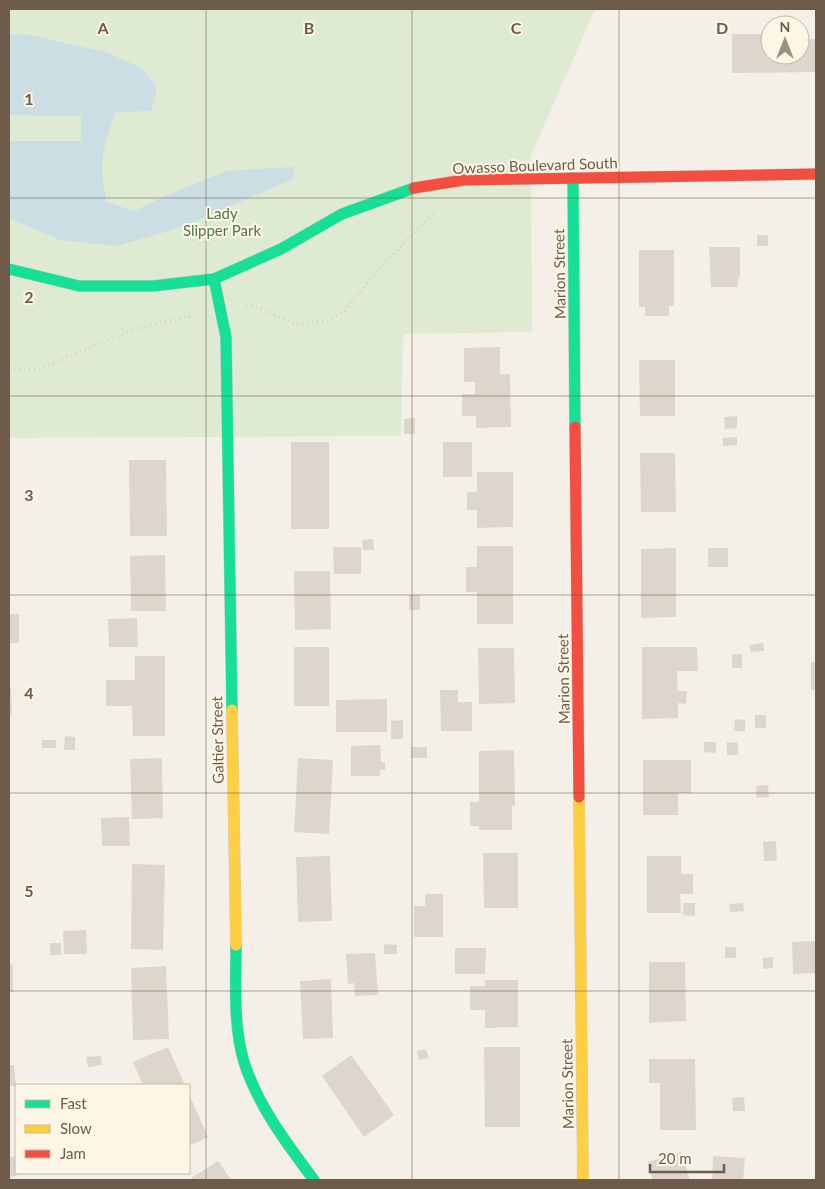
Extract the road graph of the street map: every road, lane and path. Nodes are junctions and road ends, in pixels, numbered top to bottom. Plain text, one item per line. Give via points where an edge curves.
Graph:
1 (816, 174) edge
2 (573, 178) junction
3 (442, 206) dead end
4 (9, 269) edge
5 (214, 280) junction
6 (240, 306) dead end
7 (198, 315) dead end
8 (9, 368) edge
9 (314, 1180) edge
10 (582, 1180) edge

1 - 2 street, Owasso Boulevard South
2 - 5 street, Owasso Boulevard South via 464,180 409,189 342,214 282,248
2 - 10 street, Marion Street
3 - 6 path via 376,272 345,311 325,321 295,324 254,306
4 - 5 street, Owasso Boulevard South via 79,286 153,286
5 - 9 street, Galtier Street via 226,337 237,1024 244,1061 258,1096
7 - 8 path via 134,329 40,368

